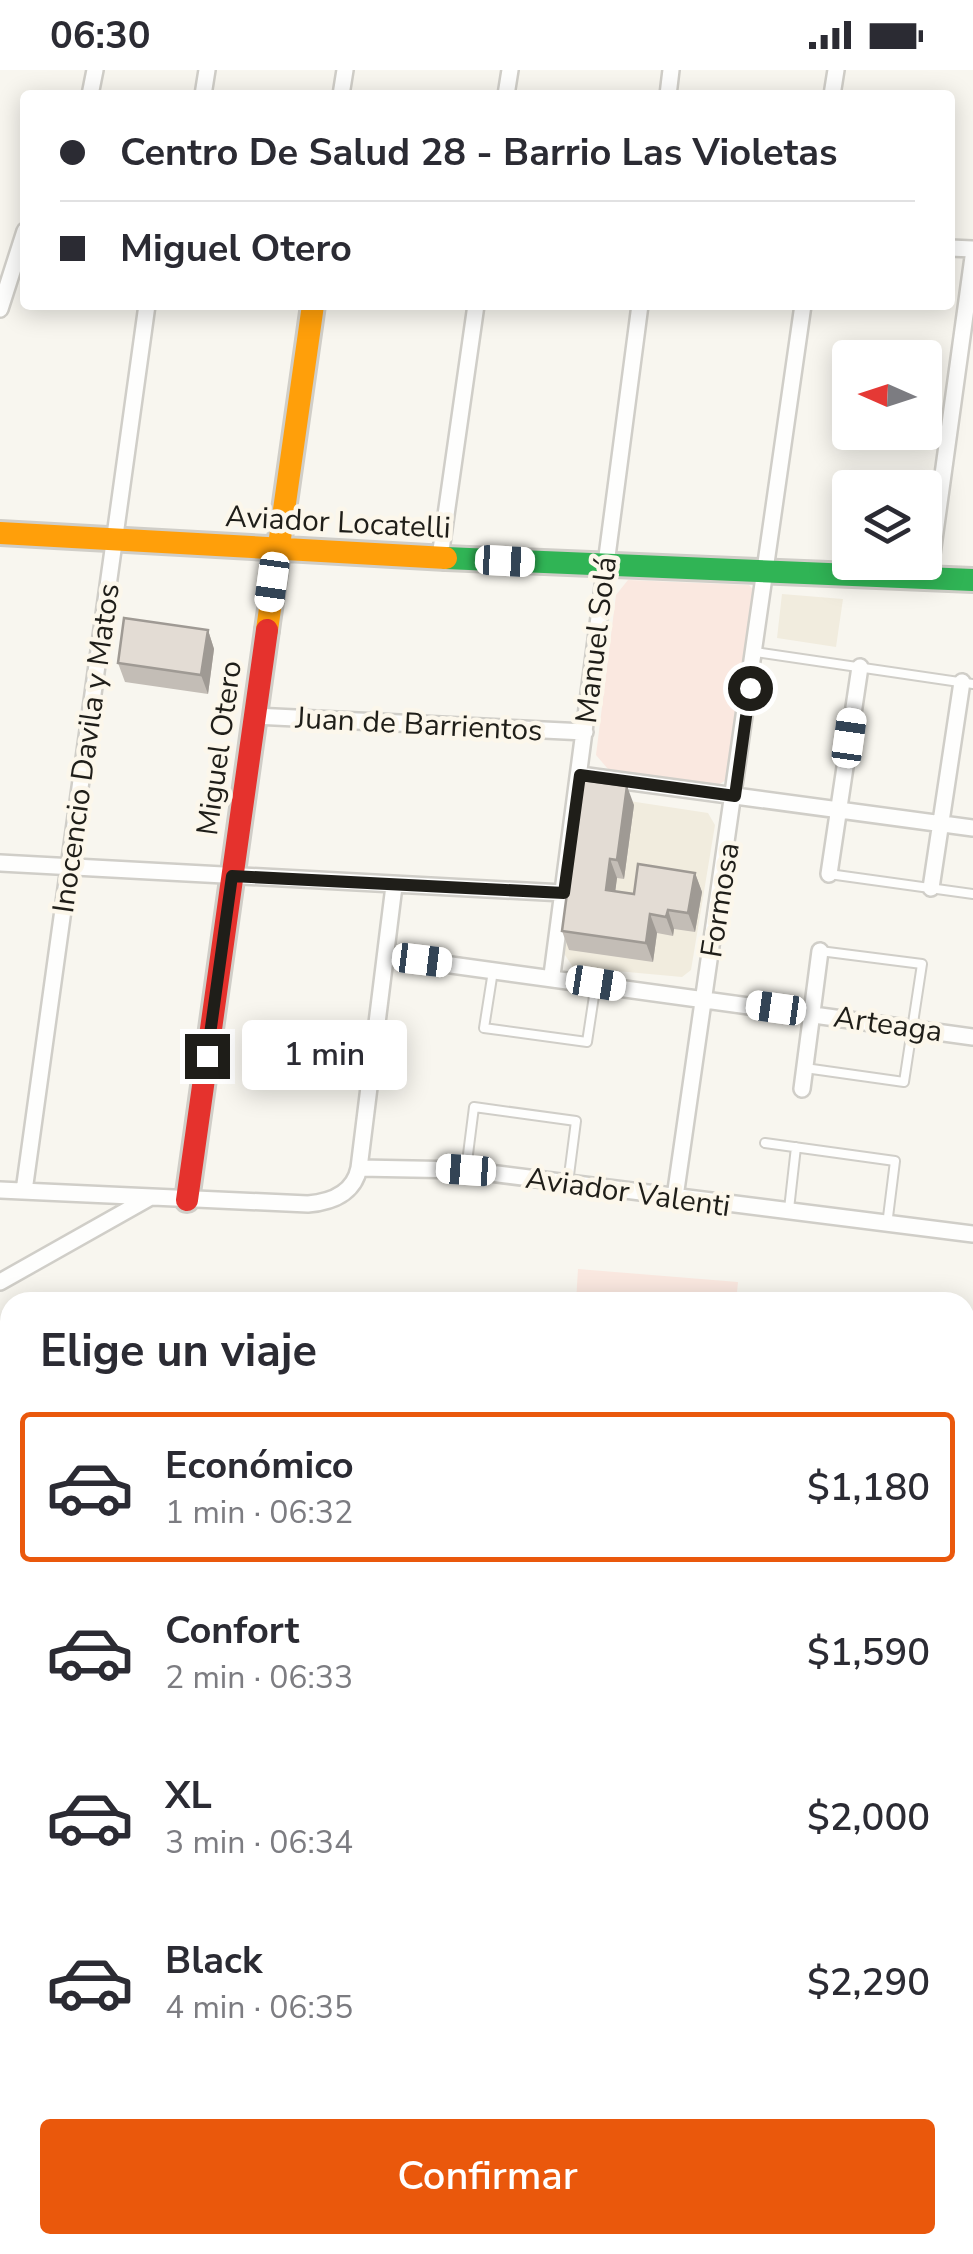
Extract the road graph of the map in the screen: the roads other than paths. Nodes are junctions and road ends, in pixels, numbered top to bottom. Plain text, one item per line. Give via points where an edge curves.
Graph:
1 (973, 257) edge
2 (18, 276) edge
3 (0, 310) edge
4 (146, 310) edge
5 (312, 310) edge
6 (475, 310) edge
7 (639, 310) edge
8 (802, 310) edge
9 (942, 482) edge
10 (0, 533) edge
11 (116, 541) junction
12 (276, 549) junction
13 (440, 557) junction
14 (604, 567) junction
15 (766, 572) junction
16 (832, 574) edge
17 (942, 577) edge
18 (973, 580) edge
19 (755, 652) junction
20 (860, 667) junction
21 (968, 683) edge
22 (254, 716) junction
23 (585, 732) junction
24 (580, 775) junction
25 (735, 796) junction
26 (839, 810) junction
27 (940, 823) junction
28 (973, 828) edge
29 (0, 863) edge
30 (68, 868) junction
31 (829, 874) joint
32 (232, 876) junction
33 (394, 886) junction
34 (931, 888) junction
35 (564, 893) junction
36 (973, 894) edge
37 (820, 951) joint
38 (386, 956) junction
39 (494, 968) junction
40 (552, 976) junction
41 (596, 983) junction
42 (705, 999) junction
43 (812, 1014) junction
44 (914, 1028) junction
45 (973, 1036) edge
46 (805, 1068) junction
47 (802, 1089) dead end
48 (766, 1143) dead end
49 (796, 1147) junction
50 (359, 1168) junction
51 (466, 1170) junction
52 (568, 1183) junction
53 (0, 1190) edge
54 (24, 1191) junction
55 (676, 1197) junction
56 (149, 1198) junction
57 (187, 1200) junction
58 (788, 1214) junction
59 (887, 1226) junction
60 (973, 1234) edge
61 (0, 1282) edge

1 - 9 street
2 - 3 street
4 - 11 street, Inocencio Davila y Matos
5 - 12 street, Miguel Otero
6 - 13 street
7 - 14 street, Manuel Solá
8 - 15 street, Formosa
10 - 11 street, Aviador Locatelli
11 - 12 street, Aviador Locatelli
11 - 30 street, Inocencio Davila y Matos
12 - 13 street, Aviador Locatelli
12 - 22 street, Miguel Otero
13 - 14 street, Aviador Locatelli
14 - 15 street, Aviador Locatelli
14 - 23 street, Manuel Solá
15 - 16 street, Aviador Locatelli
15 - 19 street, Formosa
17 - 18 street, Aviador Locatelli
19 - 20 lane
19 - 25 street, Formosa
20 - 21 lane
20 - 26 street
21 - 27 street
22 - 23 street, Juan de Barrientos
22 - 32 street, Miguel Otero
23 - 24 street, Manuel Solá
24 - 25 street
24 - 35 street, Manuel Solá
25 - 26 street
25 - 42 street, Formosa
26 - 27 street
26 - 31 street
27 - 28 street
27 - 34 street
29 - 30 street
30 - 32 street
30 - 54 street, Inocencio Davila y Matos
31 - 34 lane
32 - 33 street
32 - 57 street, Miguel Otero
33 - 35 street
33 - 38 street
34 - 36 lane
35 - 40 street, Manuel Solá
37 - 43 street
37 - 44 lane via 922,964
38 - 39 street, Arteaga
38 - 50 street
39 - 40 street, Arteaga
39 - 41 lane via 484,1028 587,1042
40 - 41 street, Arteaga
41 - 42 street, Arteaga
42 - 43 street, Arteaga
42 - 55 street, Formosa
43 - 44 street, Arteaga
43 - 46 street
44 - 45 street, Arteaga
44 - 46 lane via 904,1082
46 - 47 street
48 - 49 lane
49 - 58 lane
49 - 59 lane via 895,1161
50 - 51 street, Aviador Valenti
50 - 57 street via 351,1188 320,1203
51 - 52 street, Aviador Valenti
51 - 52 lane via 474,1107 576,1120
52 - 55 street, Aviador Valenti
53 - 54 street
54 - 56 street
55 - 58 street, Aviador Valenti
56 - 57 street
56 - 61 street
58 - 59 street, Aviador Valenti
59 - 60 street, Aviador Valenti

